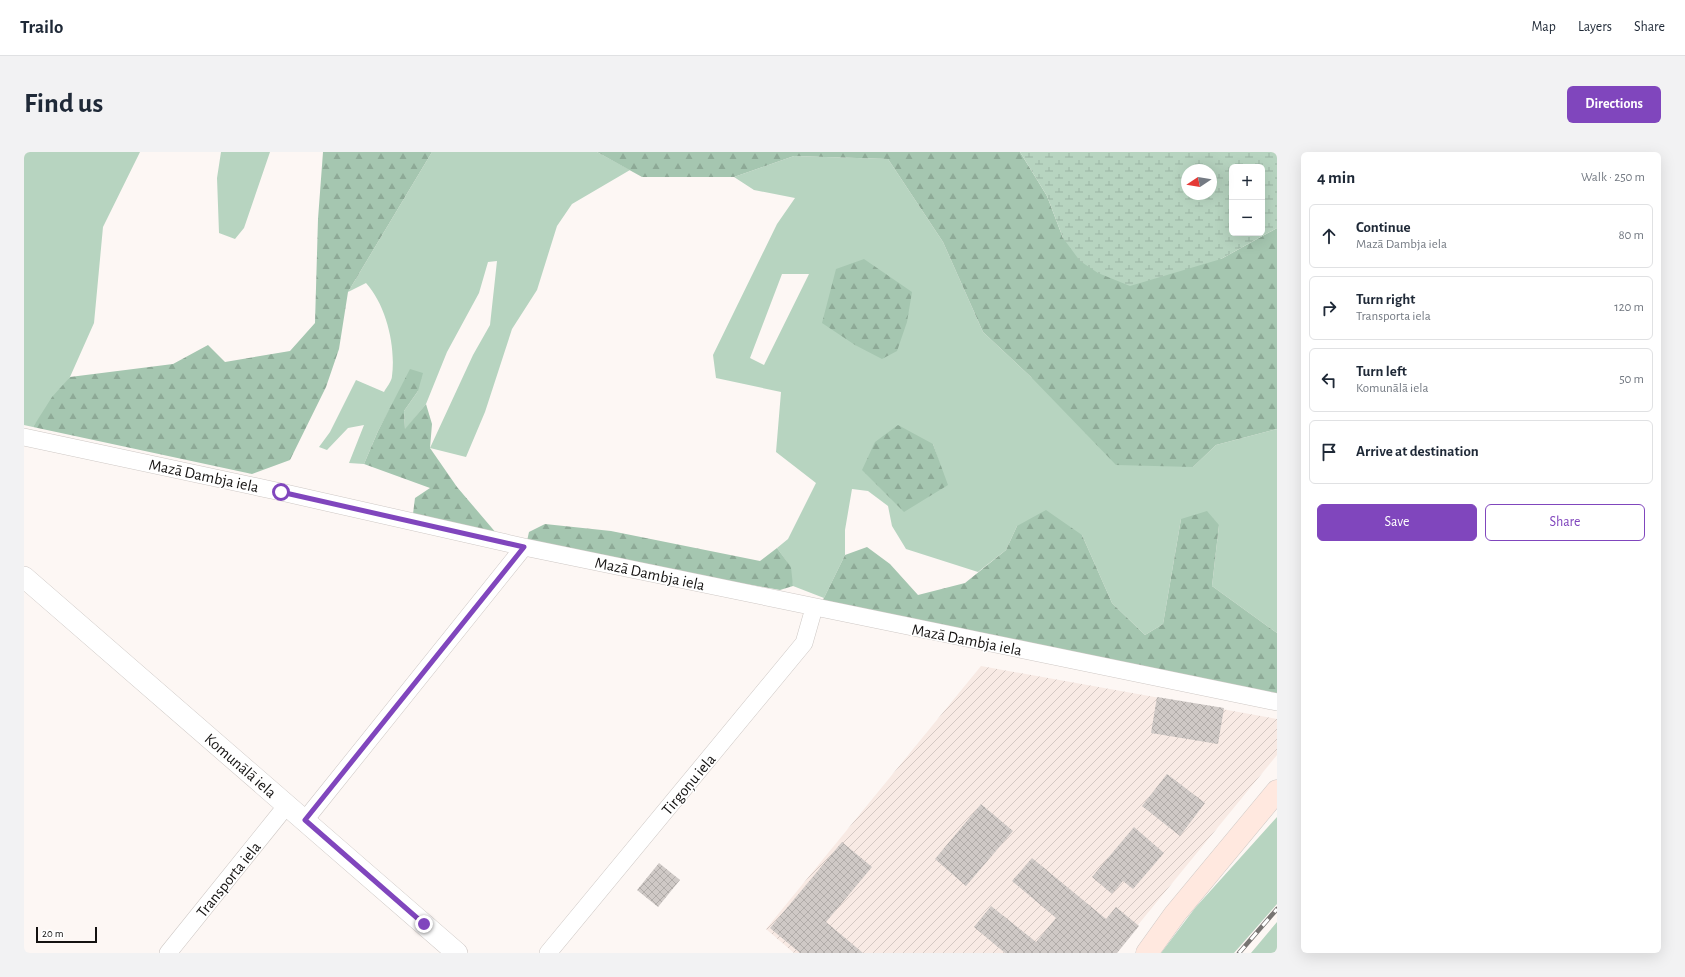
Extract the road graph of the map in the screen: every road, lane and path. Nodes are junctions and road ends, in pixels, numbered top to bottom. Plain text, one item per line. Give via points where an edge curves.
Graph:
1 (24, 436) edge
2 (524, 547) junction
3 (24, 577) edge
4 (814, 608) junction
5 (1277, 702) edge
6 (1277, 791) edge
7 (287, 805) junction
8 (305, 820) junction
9 (168, 953) edge
10 (457, 953) edge
11 (548, 953) edge
12 (1147, 953) edge

1 - 2 street, Mazā Dambja iela
2 - 4 street, Mazā Dambja iela
2 - 8 street
3 - 7 street, Komunālā iela
4 - 5 street, Mazā Dambja iela
4 - 11 street, Tirgoņu iela via 804,643
6 - 12 main road via 1175,914
7 - 8 street, Komunālā iela
7 - 9 street, Transporta iela
8 - 10 street, Komunālā iela

